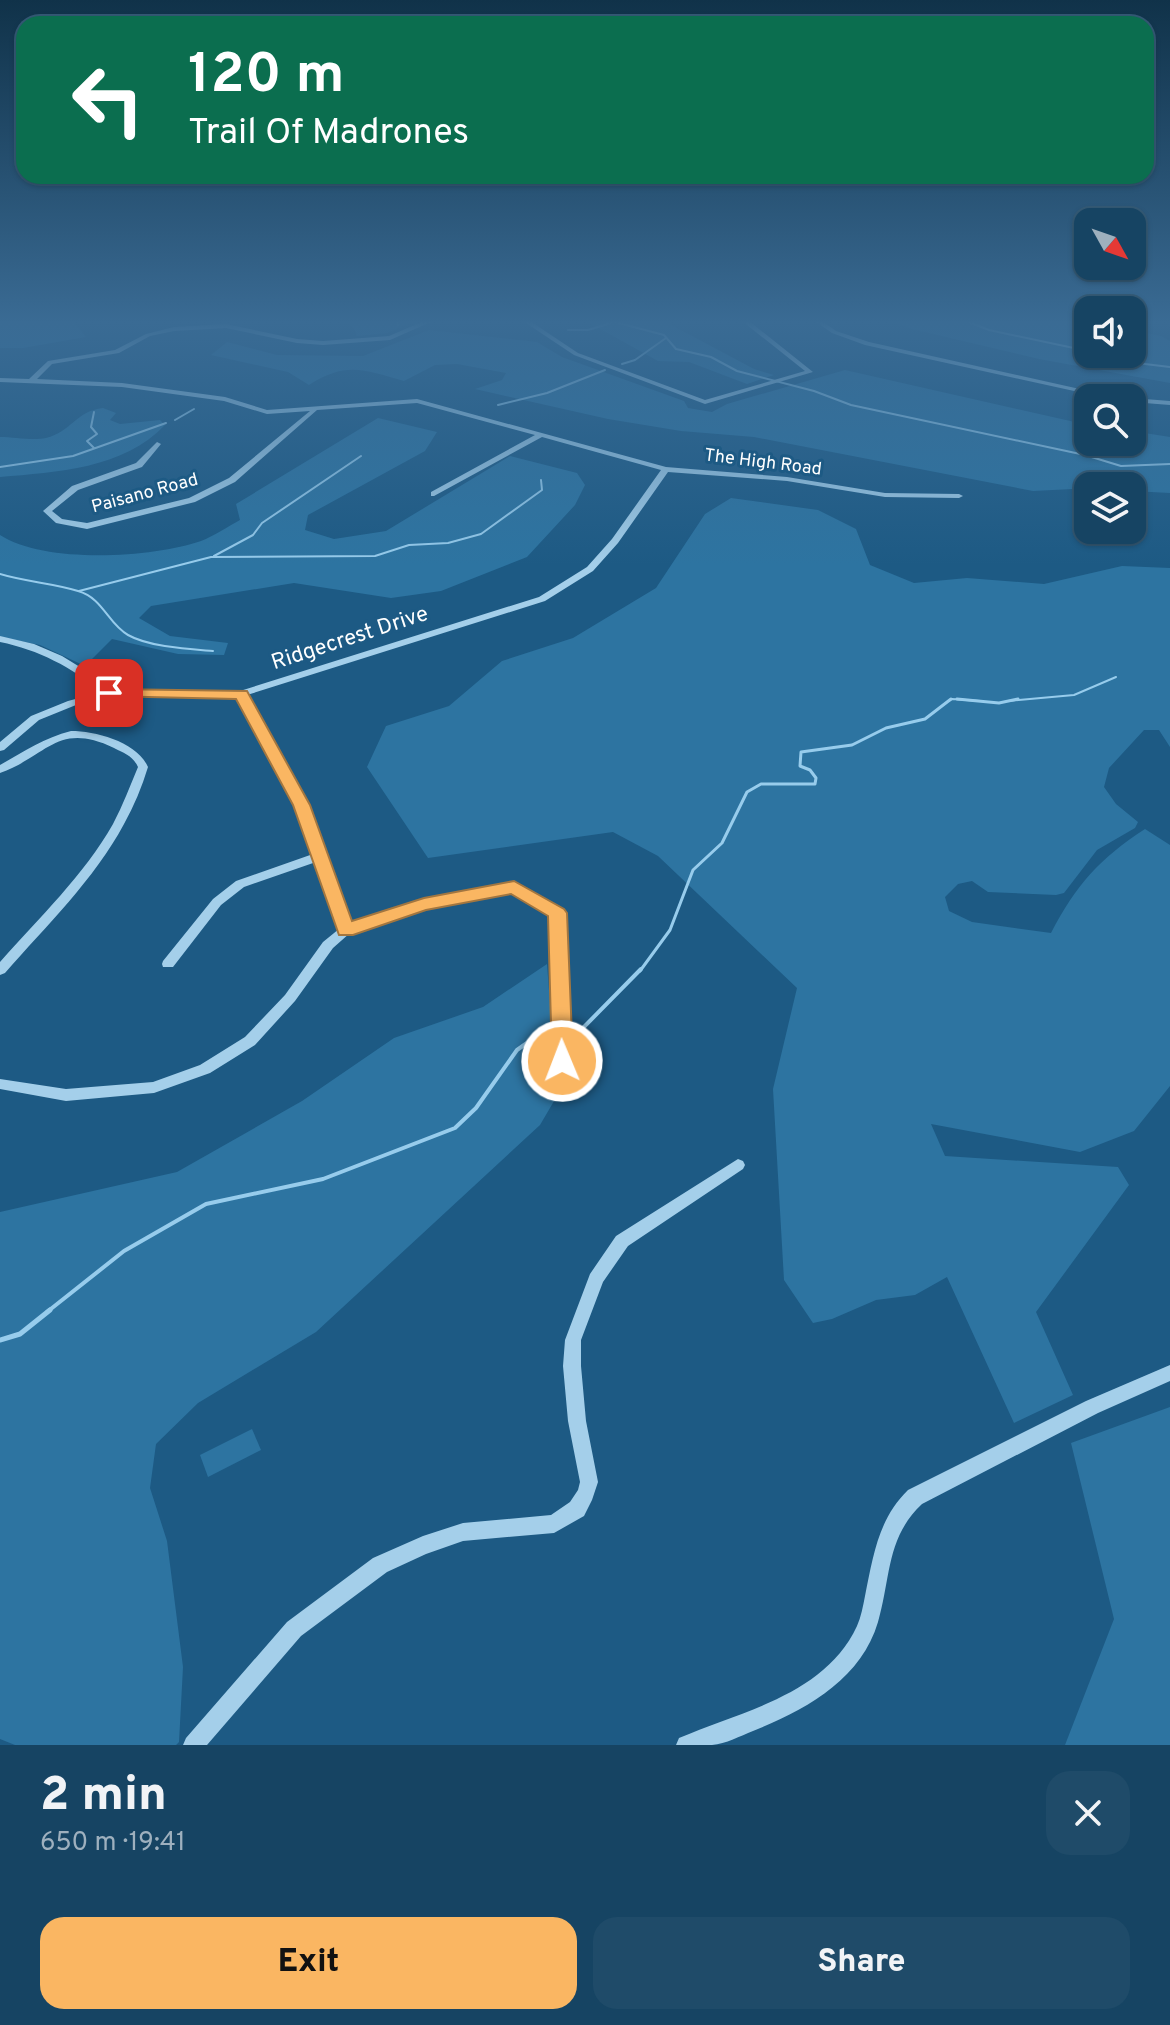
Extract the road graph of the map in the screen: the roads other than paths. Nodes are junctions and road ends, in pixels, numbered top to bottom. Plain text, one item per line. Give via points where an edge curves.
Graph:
1 (236, 402) edge
2 (402, 402) edge
3 (424, 402) edge
4 (314, 411) junction
5 (541, 435) junction
6 (157, 444) dead end
7 (666, 469) junction
8 (434, 494) dead end
9 (959, 496) dead end
10 (0, 639) edge
11 (109, 693) junction
12 (241, 694) junction
13 (0, 748) edge
14 (0, 770) edge
15 (321, 856) junction
16 (346, 930) junction
17 (168, 964) dead end
18 (0, 970) edge
19 (562, 1061) dead end
20 (0, 1084) edge
21 (738, 1165) dead end
22 (1170, 1373) edge
23 (193, 1745) edge
24 (686, 1745) edge

1 - 4 street, The High Road via 267,412
2 - 4 street, The High Road
3 - 5 street, The High Road
4 - 6 street, Paisano Road via 232,480 192,500 87,526 59,521 47,511 75,488 139,465
5 - 7 street, The High Road
5 - 8 street
7 - 9 street, The High Road via 787,479 885,495
7 - 12 street, Ridgecrest Drive via 590,569 542,599
10 - 11 street via 65,660
11 - 12 street, Ridgecrest Drive
11 - 13 street, Ridgecrest Drive via 35,718
12 - 15 street via 302,805
14 - 18 street via 64,734 111,742 139,757 143,767 101,855
15 - 16 street
15 - 17 street via 240,884 217,902
16 - 19 street via 424,904 514,887 542,902 558,913
16 - 20 street via 250,1041 205,1069 154,1087 66,1095
21 - 23 street via 622,1241 596,1279 573,1340 577,1421 589,1482 577,1509 554,1524 463,1532 380,1565 294,1629
22 - 24 street via 915,1497 891,1525 866,1630 849,1656 805,1695 777,1711

